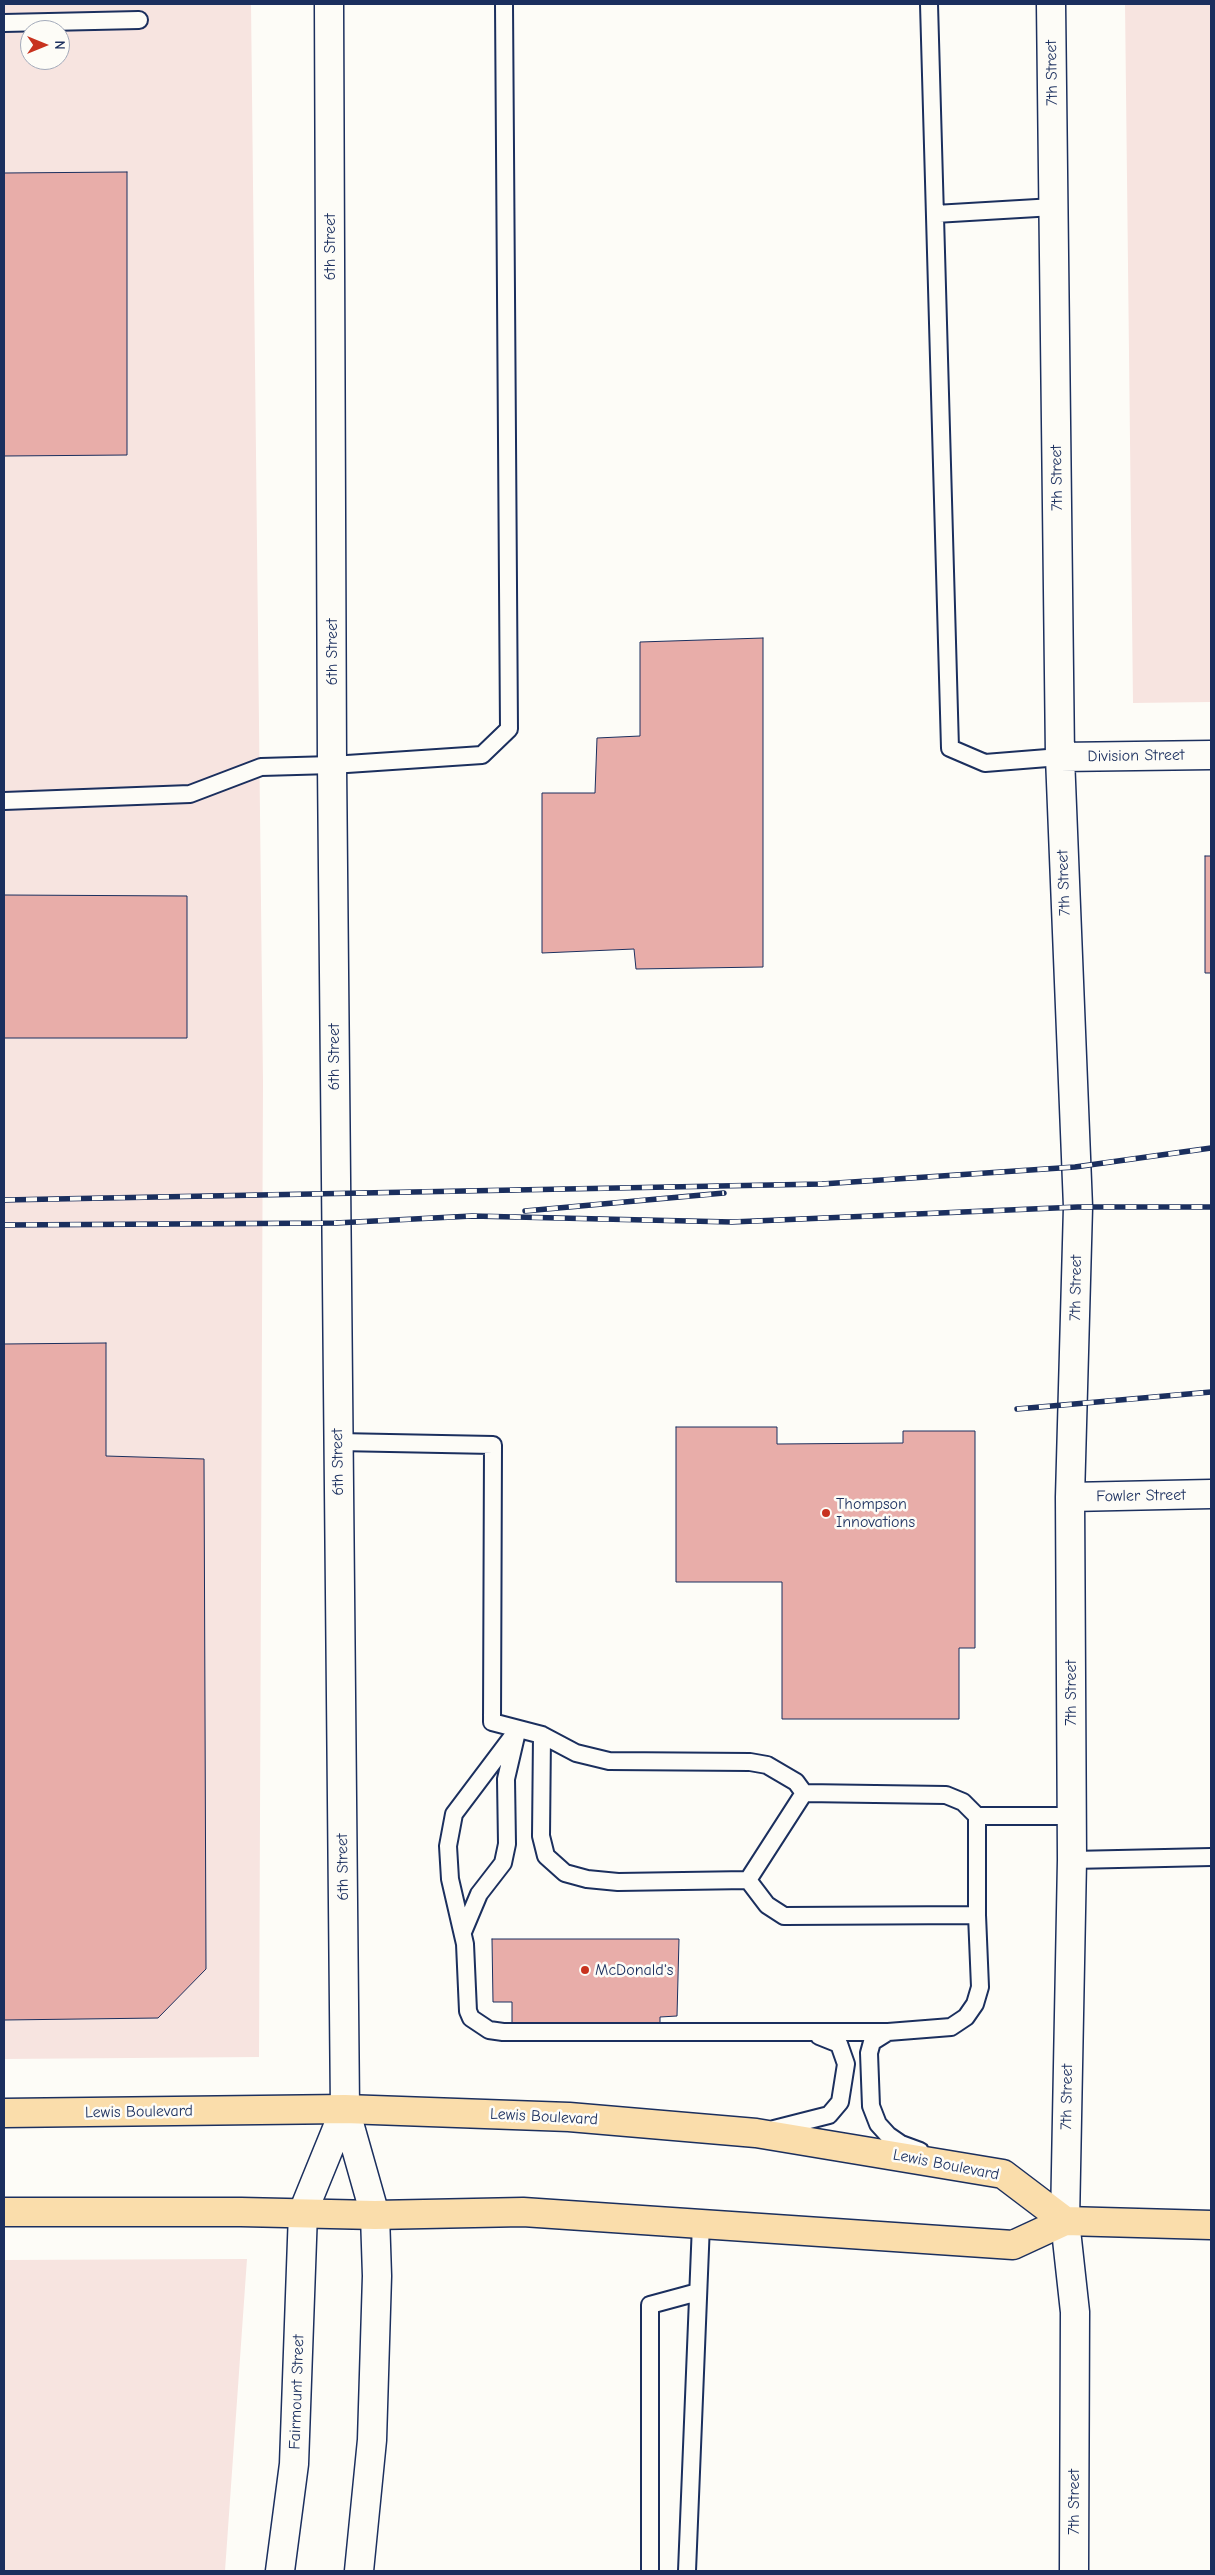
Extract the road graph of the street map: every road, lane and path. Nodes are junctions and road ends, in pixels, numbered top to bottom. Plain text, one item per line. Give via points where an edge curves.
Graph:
1 (329, 4) edge
2 (504, 4) edge
3 (929, 4) edge
4 (1051, 4) edge
5 (139, 20) dead end
6 (4, 23) edge
7 (1054, 207) junction
8 (935, 214) junction
9 (1211, 754) edge
10 (1060, 757) junction
11 (332, 765) junction
12 (4, 801) edge
13 (338, 1442) junction
14 (1211, 1494) edge
15 (1070, 1497) junction
16 (518, 1729) junction
17 (542, 1735) junction
18 (804, 1793) junction
19 (977, 1816) junction
20 (1072, 1816) junction
21 (1211, 1857) edge
22 (1072, 1860) junction
23 (748, 1880) junction
24 (977, 1915) junction
25 (463, 1932) junction
26 (800, 2032) junction
27 (888, 2032) junction
28 (345, 2109) junction
29 (4, 2113) edge
30 (756, 2132) junction
31 (962, 2167) junction
32 (4, 2212) edge
33 (303, 2212) junction
34 (375, 2215) junction
35 (1065, 2221) junction
36 (701, 2224) junction
37 (1211, 2225) edge
38 (698, 2292) junction
39 (280, 2571) edge
40 (359, 2571) edge
41 (650, 2571) edge
42 (687, 2571) edge
43 (1074, 2571) edge

1 - 11 main road, 6th Street
2 - 11 lane via 509,729 482,755
3 - 8 lane
4 - 7 main road, 7th Street
5 - 6 lane
7 - 8 lane
7 - 10 main road, 7th Street
8 - 10 lane via 950,748 985,763
9 - 10 main road, Division Street
10 - 15 main road, 7th Street via 1078,1208
11 - 12 lane via 261,767 190,794
11 - 13 main road, 6th Street
13 - 16 lane via 493,1444 492,1722
13 - 28 main road, 6th Street
14 - 15 main road, Fowler Street
15 - 20 main road, 7th Street
16 - 17 lane
16 - 25 lane via 506,1779 507,1844 504,1863 479,1894
16 - 25 lane via 454,1814 448,1846 450,1879
17 - 18 lane via 576,1752 609,1761 750,1762 767,1765 796,1782
17 - 23 lane via 541,1836 546,1856 565,1873 618,1882
18 - 19 lane via 946,1795 963,1802
18 - 23 lane
19 - 20 lane
19 - 24 lane
20 - 22 main road, 7th Street
21 - 22 lane
22 - 35 main road, 7th Street
23 - 24 lane via 767,1904 784,1916
24 - 27 lane via 980,1987 976,2004 966,2017 951,2027
25 - 26 lane via 468,2011 477,2024 488,2030
26 - 27 lane
26 - 30 lane via 839,2044 846,2064 840,2102 829,2115
27 - 31 lane via 872,2042 869,2052 871,2106 878,2124 901,2144
28 - 29 main road, Lewis Boulevard
28 - 30 main road, Lewis Boulevard via 569,2117
28 - 33 main road, 6th Street
28 - 34 main road, 6th Street
30 - 31 main road, Lewis Boulevard
31 - 35 main road, Lewis Boulevard via 1003,2174
32 - 33 main road
33 - 34 main road
33 - 39 main road, Fairmount Street via 294,2464
34 - 36 main road via 522,2212
34 - 40 main road via 377,2276 372,2440
35 - 36 main road via 1013,2245
35 - 37 main road
35 - 43 main road, 7th Street via 1075,2312
36 - 38 lane
38 - 41 lane via 650,2305
38 - 42 lane

